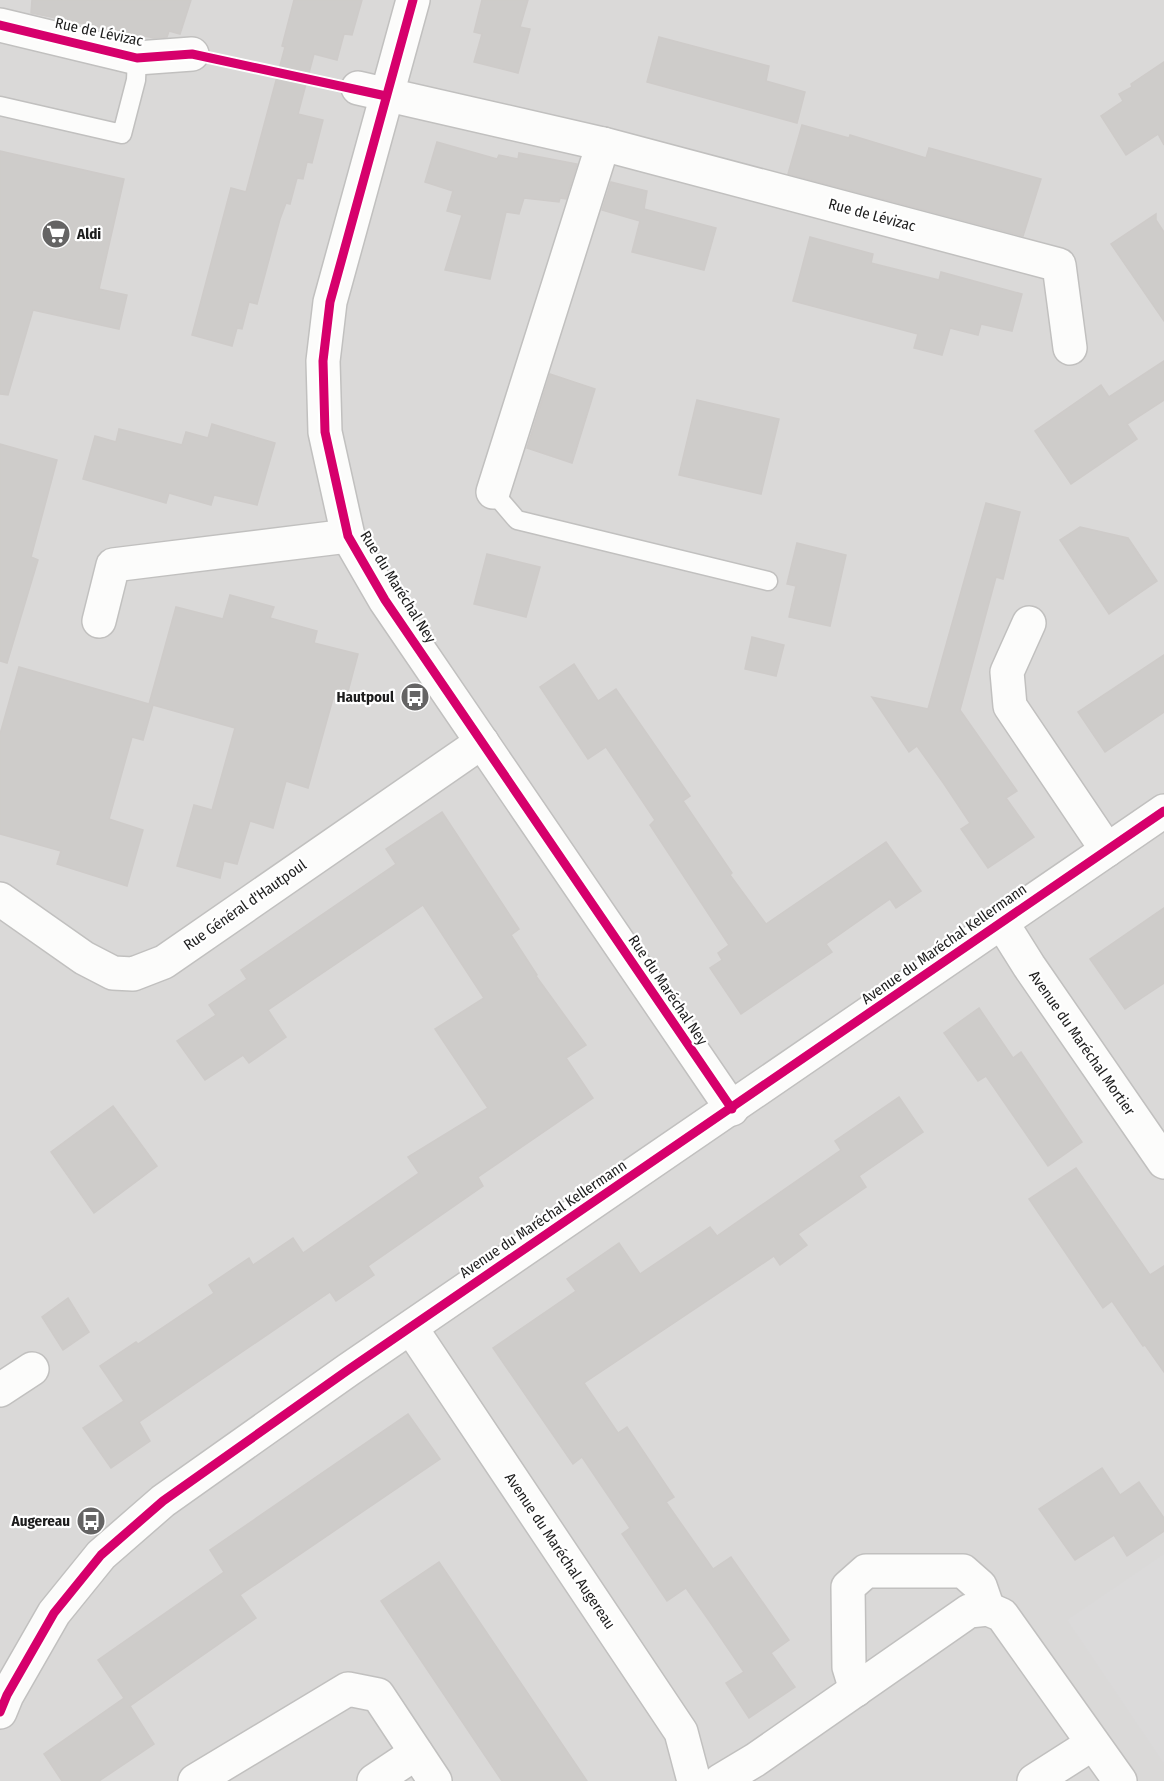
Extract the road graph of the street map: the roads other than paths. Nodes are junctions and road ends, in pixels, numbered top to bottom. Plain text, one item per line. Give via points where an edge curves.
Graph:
1 (412, 0) edge
2 (0, 25) edge
3 (192, 54) dead end
4 (137, 58) junction
5 (372, 92) junction
6 (0, 106) edge
7 (603, 144) junction
8 (1070, 348) dead end
9 (493, 492) joint
10 (348, 536) junction
11 (768, 581) dead end
12 (99, 621) dead end
13 (1029, 624) dead end
14 (482, 742) junction
15 (1164, 811) edge
16 (1107, 850) junction
17 (0, 899) edge
18 (1002, 923) junction
19 (732, 1108) junction
20 (1164, 1162) edge
21 (411, 1328) junction
22 (32, 1369) dead end
23 (0, 1390) edge
24 (988, 1609) junction
25 (856, 1690) junction
26 (0, 1712) edge
27 (1092, 1744) junction
28 (416, 1753) junction
29 (195, 1781) edge
30 (374, 1781) edge
31 (435, 1781) edge
32 (694, 1781) edge
33 (720, 1781) edge
34 (1034, 1781) edge
35 (1120, 1781) edge

1 - 5 street, Rue du Maréchal Ney
2 - 4 street, Rue de Lévizac
3 - 4 street, Rue de Lévizac
4 - 6 lane via 136,80 122,134
5 - 7 street, Rue de Lévizac
5 - 10 street, Rue du Maréchal Ney via 330,302 323,361 325,432
7 - 8 street, Rue de Lévizac via 1059,265
7 - 9 street
9 - 11 lane via 517,520
10 - 12 street, Rue du Maréchal Ney via 113,565
10 - 14 street, Rue du Maréchal Ney via 385,600
13 - 16 street via 1007,672 1010,706
14 - 17 street, Rue Général d'Hautpoul via 164,962 133,974 113,973 84,958
14 - 19 street, Rue du Maréchal Ney
15 - 16 street, Avenue du Maréchal Kellermann
16 - 18 street, Avenue du Maréchal Kellermann
18 - 19 street, Avenue du Maréchal Kellermann
18 - 20 street, Avenue du Maréchal Mortier
19 - 21 street, Avenue du Maréchal Kellermann
21 - 26 street, Avenue du Maréchal Kellermann via 162,1501 101,1555 54,1613
21 - 32 street, Avenue du Maréchal Augereau via 681,1731
22 - 23 street
24 - 25 street via 969,1611
24 - 25 street via 980,1586 963,1571 866,1571 848,1587 849,1667
24 - 27 street via 1002,1615
25 - 33 street
27 - 34 street
27 - 35 street
28 - 29 street via 378,1695 348,1689
28 - 30 street
28 - 31 street

